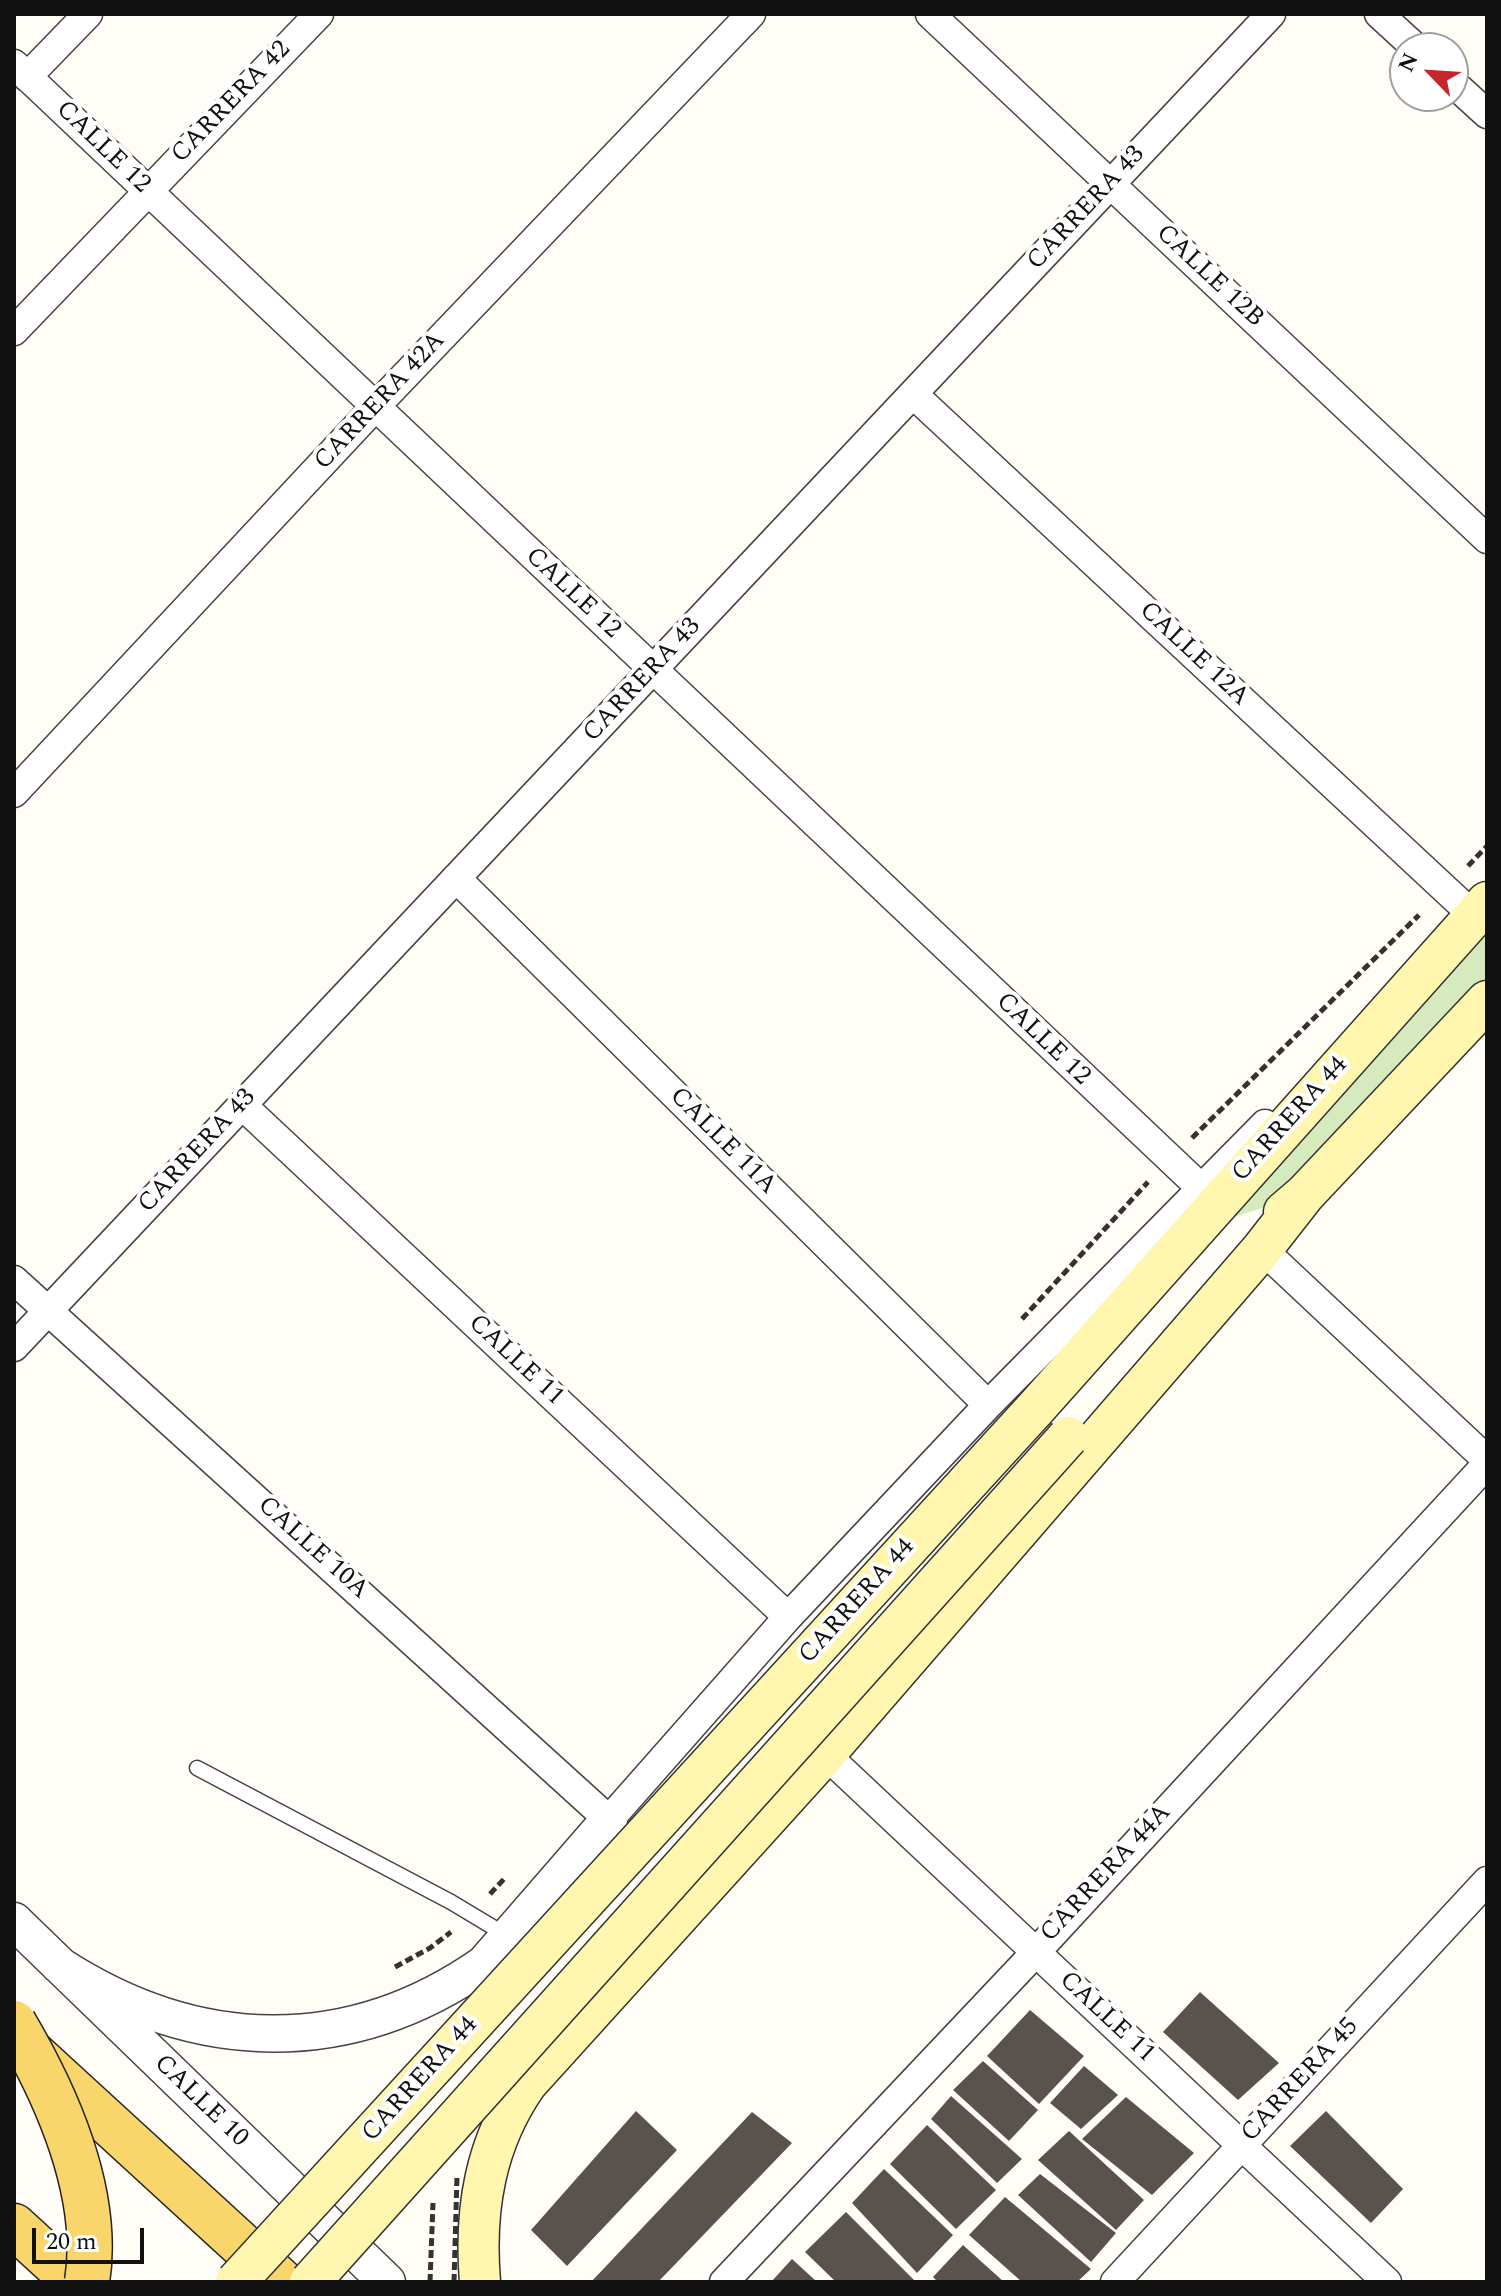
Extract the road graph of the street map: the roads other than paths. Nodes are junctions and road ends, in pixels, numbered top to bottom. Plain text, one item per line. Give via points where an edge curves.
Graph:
1 (88, 14) edge
2 (319, 14) edge
3 (751, 14) edge
4 (930, 14) edge
5 (1271, 14) edge
6 (1379, 14) edge
7 (1399, 32) edge
8 (21, 70) edge
9 (1469, 98) edge
10 (1487, 114) edge
11 (1111, 184) junction
12 (147, 191) junction
13 (14, 331) edge
14 (913, 394) junction
15 (375, 407) junction
16 (1487, 539) edge
17 (653, 670) junction
18 (14, 793) edge
19 (456, 878) junction
20 (1480, 909) edge
21 (1487, 1001) edge
22 (242, 1105) junction
23 (1201, 1188) junction
24 (1305, 1194) junction
25 (1262, 1249) junction
26 (14, 1280) edge
27 (48, 1311) junction
28 (14, 1347) edge
29 (988, 1405) junction
30 (1487, 1462) edge
31 (788, 1617) junction
32 (825, 1754) junction
33 (197, 1768) dead end
34 (609, 1820) junction
35 (1487, 1881) edge
36 (14, 1921) edge
37 (507, 1935) junction
38 (1036, 1952) junction
39 (59, 1965) junction
40 (14, 2023) edge
41 (14, 2037) edge
42 (1242, 2145) junction
43 (14, 2226) edge
44 (75, 2282) edge
45 (87, 2282) edge
46 (236, 2282) edge
47 (282, 2282) edge
48 (310, 2282) edge
49 (387, 2282) edge
50 (480, 2282) edge
51 (724, 2282) edge
52 (1115, 2282) edge
53 (1387, 2282) edge

1 - 8 street
2 - 12 street, CARRERA 42
3 - 15 street, CARRERA 42A
4 - 11 street, CALLE 12B
5 - 11 street, CARRERA 43
6 - 7 street
8 - 12 street, CALLE 12
9 - 10 street
11 - 14 street, CARRERA 43
11 - 16 street, CALLE 12B
12 - 13 street, CARRERA 42
12 - 15 street, CALLE 12
14 - 17 street, CARRERA 43
14 - 20 street, CALLE 12A
15 - 17 street, CALLE 12
15 - 18 street, CARRERA 42A
17 - 19 street, CARRERA 43
17 - 23 street, CALLE 12
19 - 22 street, CARRERA 43
19 - 29 street, CALLE 11A
20 - 23 street, CARRERA 44
20 - 46 main road, CARRERA 44, bridge via 1035,1409
21 - 24 main road, CARRERA 44
22 - 27 street, CARRERA 43
22 - 31 street, CALLE 11
23 - 29 street, CARRERA 44
24 - 25 main road
24 - 48 main road, CARRERA 44, bridge via 1253,1240 1068,1437
25 - 30 street
25 - 32 main road
26 - 27 street, CALLE 10A
27 - 28 street, CARRERA 43
27 - 34 street, CALLE 10A
29 - 31 street, CARRERA 44
30 - 38 street, CARRERA 44A
31 - 34 street, CARRERA 44
32 - 38 street, CALLE 11
32 - 50 main road via 541,2065 512,2105 484,2178 478,2227
33 - 37 lane
34 - 37 street
35 - 42 street, CARRERA 45
36 - 39 street, CALLE 10
37 - 39 street via 484,1964 416,2004 366,2021 288,2033 234,2032 168,2019 93,1987
38 - 42 street, CALLE 11
38 - 51 street, CARRERA 44A
39 - 49 street, CALLE 10
40 - 45 main road, bridge via 53,2094 75,2158 86,2217
41 - 47 main road
42 - 52 street, CARRERA 45
42 - 53 street, CALLE 11
43 - 44 main road

